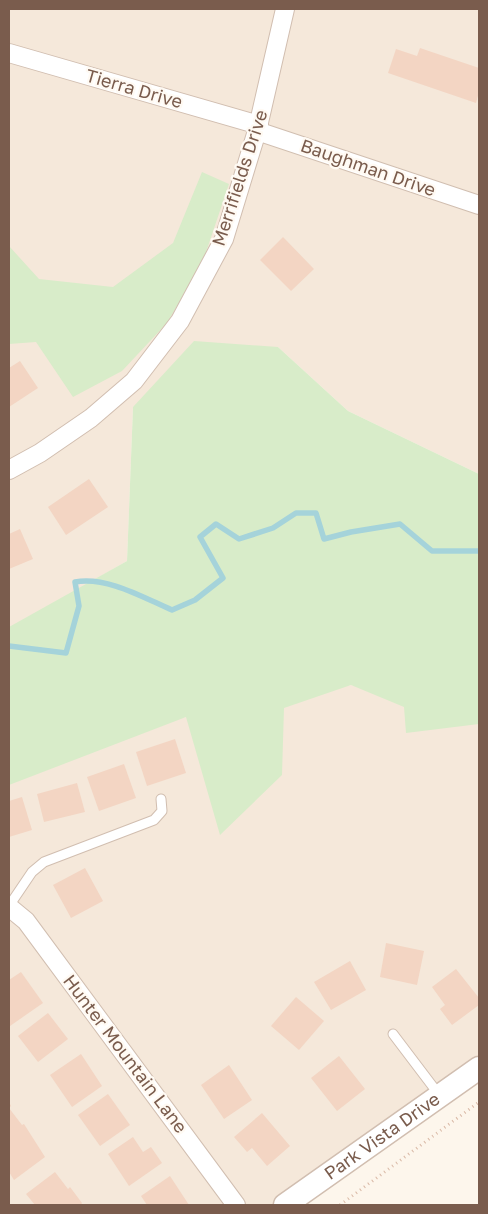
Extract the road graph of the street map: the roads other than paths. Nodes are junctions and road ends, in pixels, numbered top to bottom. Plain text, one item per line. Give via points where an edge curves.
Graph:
1 (285, 9) edge
2 (9, 53) edge
3 (258, 128) junction
4 (479, 205) edge
5 (9, 470) edge
6 (161, 799) dead end
7 (9, 906) edge
8 (393, 1034) dead end
9 (479, 1068) edge
10 (440, 1096) junction
11 (236, 1205) edge
12 (286, 1205) edge

1 - 3 street, Merrifields Drive
2 - 3 street, Tierra Drive
3 - 4 street, Baughman Drive
3 - 5 street, Merrifields Drive via 224,240 180,321 134,381 98,412 40,453
6 - 7 lane via 162,811 154,820 44,862 32,872
7 - 11 street, Hunter Mountain Lane via 26,921
8 - 10 lane
9 - 10 street, Park Vista Drive
10 - 12 street, Park Vista Drive

